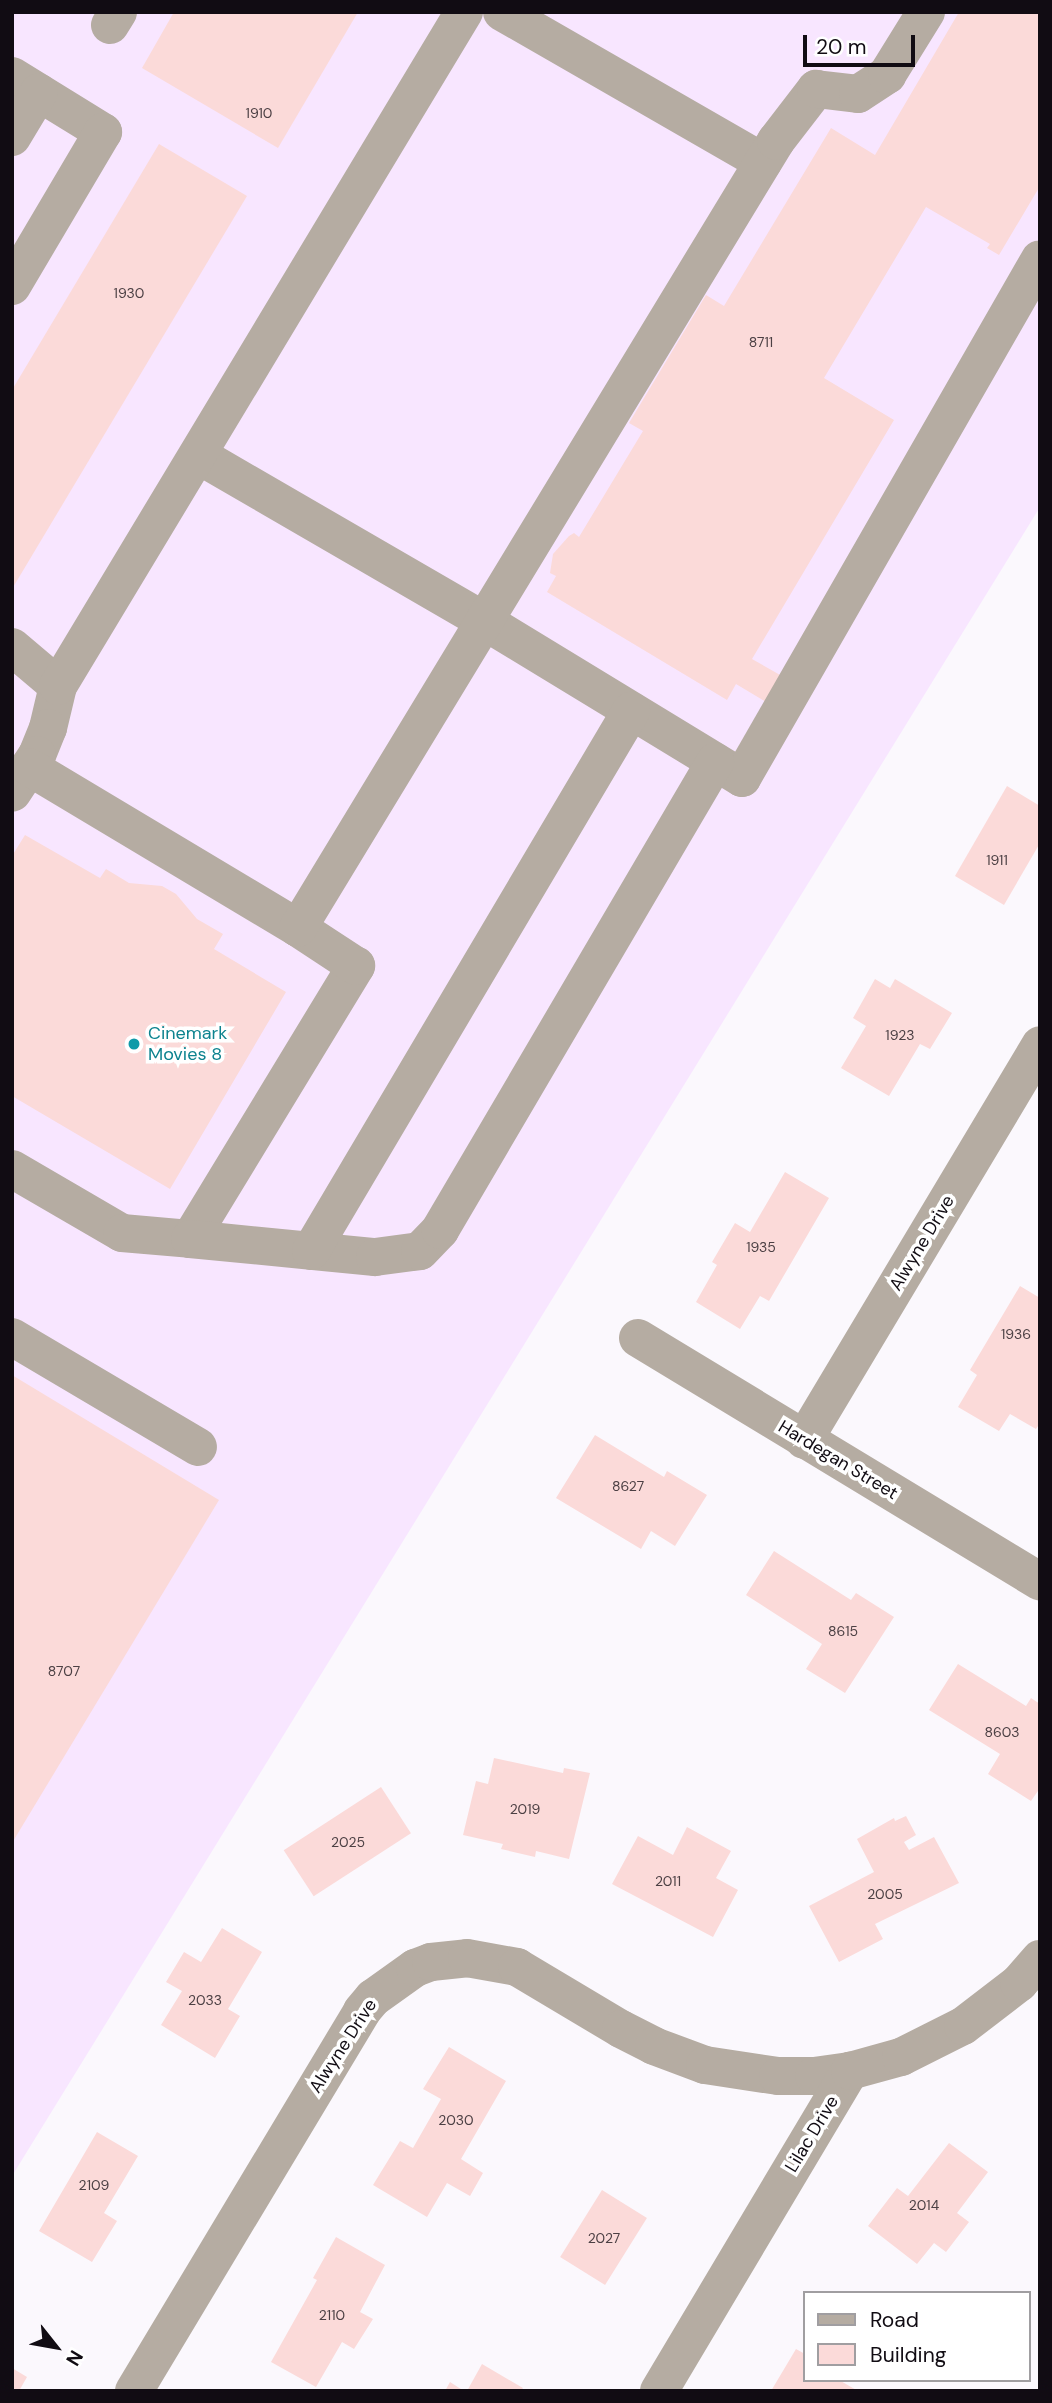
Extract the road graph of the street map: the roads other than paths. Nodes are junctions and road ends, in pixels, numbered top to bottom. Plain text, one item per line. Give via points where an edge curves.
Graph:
1 (464, 12) edge
2 (502, 12) edge
3 (926, 12) edge
4 (26, 84) edge
5 (12, 137) edge
6 (763, 162) junction
7 (1040, 258) edge
8 (12, 286) edge
9 (198, 455) junction
10 (484, 621) junction
11 (12, 648) edge
12 (58, 686) junction
13 (631, 711) junction
14 (715, 762) junction
15 (21, 780) edge
16 (298, 928) junction
17 (1040, 1045) edge
18 (12, 1169) edge
19 (190, 1239) junction
20 (311, 1251) junction
21 (12, 1336) edge
22 (638, 1338) dead end
23 (804, 1440) junction
24 (198, 1447) dead end
25 (1040, 1581) edge
26 (1040, 1959) edge
27 (850, 2071) junction
28 (134, 2391) edge
29 (659, 2391) edge

1 - 9 street
2 - 6 street
3 - 6 street via 887,75 858,94 816,89
4 - 5 street
4 - 8 street via 103,132
6 - 10 street
7 - 14 street via 742,778
9 - 10 street
9 - 12 street
10 - 13 street
10 - 16 street
11 - 12 street
12 - 15 street via 48,728
13 - 14 street
13 - 20 street
14 - 20 street via 440,1230 420,1251 375,1257
15 - 16 street
16 - 19 street via 356,966
17 - 23 street, Alwyne Drive
18 - 19 street via 122,1233
19 - 20 street
21 - 24 street
22 - 23 street, Hardegan Street
23 - 25 street, Hardegan Street
26 - 27 street via 1019,1983 963,2026 901,2057
27 - 28 street, Alwyne Drive via 778,2076 705,2065 621,2029 517,1967 467,1958 415,1968 382,1990 362,2011
27 - 29 street, Lilac Drive

